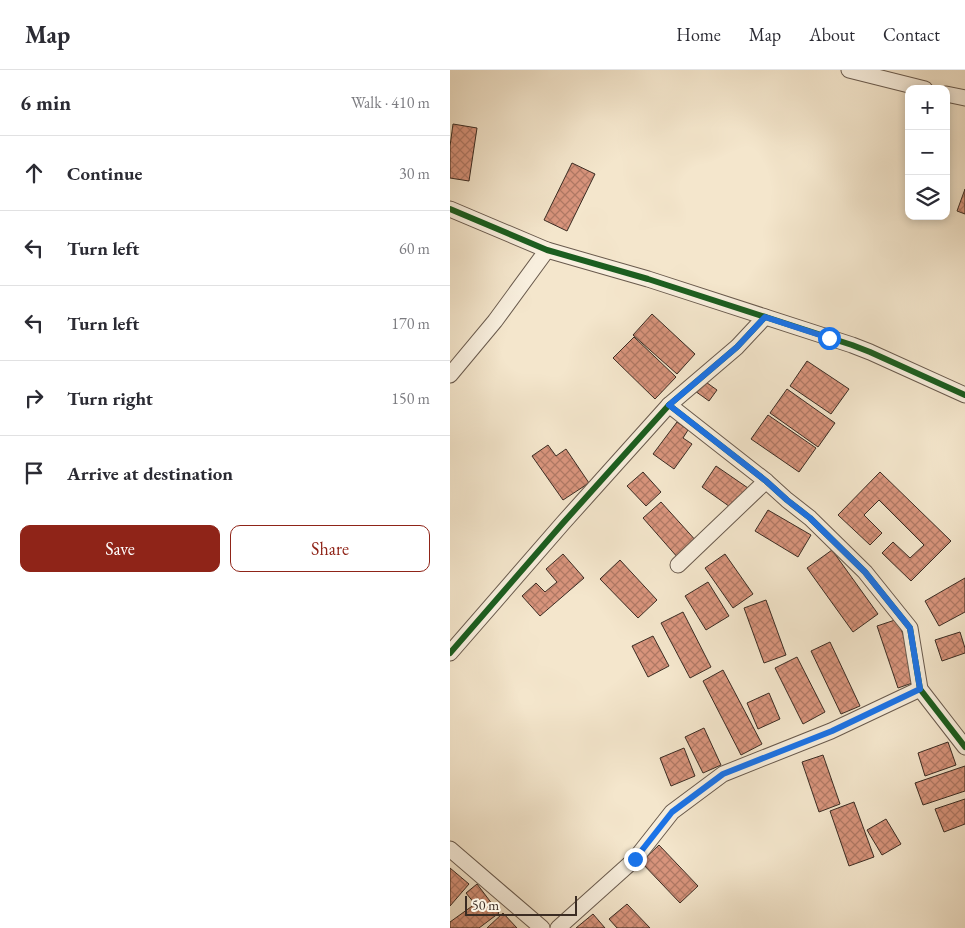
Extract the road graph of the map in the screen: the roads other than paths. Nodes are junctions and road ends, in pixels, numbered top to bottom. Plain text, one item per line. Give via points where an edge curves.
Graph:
1 (849, 70) edge
2 (909, 85) edge
3 (950, 95) edge
4 (965, 98) edge
5 (450, 209) edge
6 (547, 250) junction
7 (765, 317) junction
8 (450, 375) edge
9 (965, 395) edge
10 (669, 405) junction
11 (766, 481) junction
12 (678, 565) dead end
13 (450, 653) edge
14 (920, 689) junction
15 (965, 747) edge
16 (450, 849) edge
17 (542, 928) edge
18 (558, 928) edge

1 - 2 street
3 - 4 street
5 - 6 street
6 - 7 street
6 - 8 street
7 - 9 street via 870,352
7 - 10 street via 737,347
10 - 11 street
10 - 13 street
11 - 12 street
11 - 14 street via 810,518 865,572 910,628
14 - 15 street
14 - 18 street via 832,731 723,774 672,812 635,859
16 - 17 street

